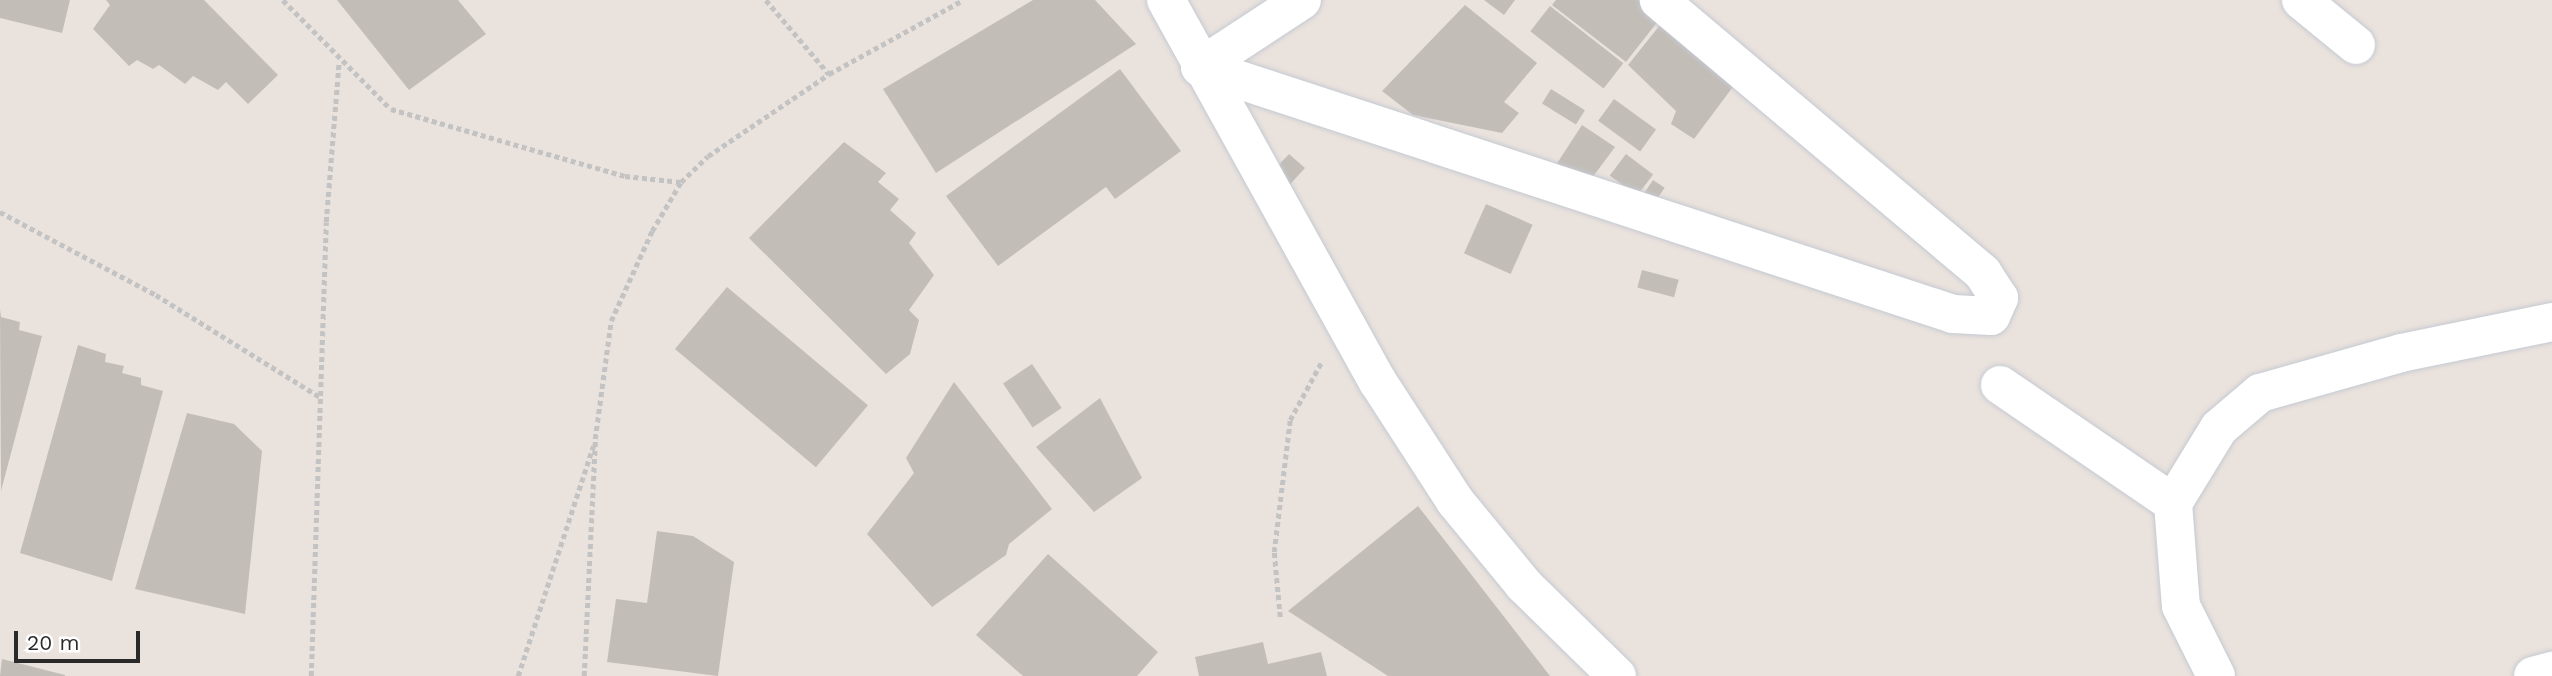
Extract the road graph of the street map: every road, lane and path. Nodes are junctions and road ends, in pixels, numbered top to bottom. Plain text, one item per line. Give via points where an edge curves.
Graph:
1 (283, 0) edge
2 (766, 0) edge
3 (963, 0) edge
4 (1166, 0) edge
5 (1302, 0) edge
6 (1659, 0) edge
7 (2301, 0) edge
8 (2356, 45) dead end
9 (339, 62) junction
10 (1200, 67) junction
11 (829, 74) junction
12 (681, 182) junction
13 (0, 212) edge
14 (2552, 323) edge
15 (1350, 332) junction
16 (2000, 385) dead end
17 (321, 398) junction
18 (595, 439) junction
19 (2173, 503) junction
20 (1280, 617) dead end
21 (2552, 671) edge
22 (312, 676) edge
23 (518, 676) edge
24 (584, 676) edge
25 (1618, 676) edge
26 (2216, 676) edge
27 (2533, 676) edge

1 - 9 path
2 - 11 path
3 - 11 path
4 - 10 street
5 - 10 street
6 - 10 street via 1983,273 1999,298 1991,316 1953,314
7 - 8 street
9 - 12 path via 391,109 625,176
9 - 17 path via 326,222
10 - 15 street
11 - 12 path via 708,156
12 - 18 path via 611,321
13 - 17 path via 156,295
14 - 19 street via 2377,359 2260,393 2220,428
15 - 20 path via 1317,367 1290,420 1274,552
15 - 25 street via 1455,501 1524,585
16 - 19 street
17 - 22 path
18 - 23 path
18 - 24 path
19 - 26 street via 2181,606
21 - 27 street

